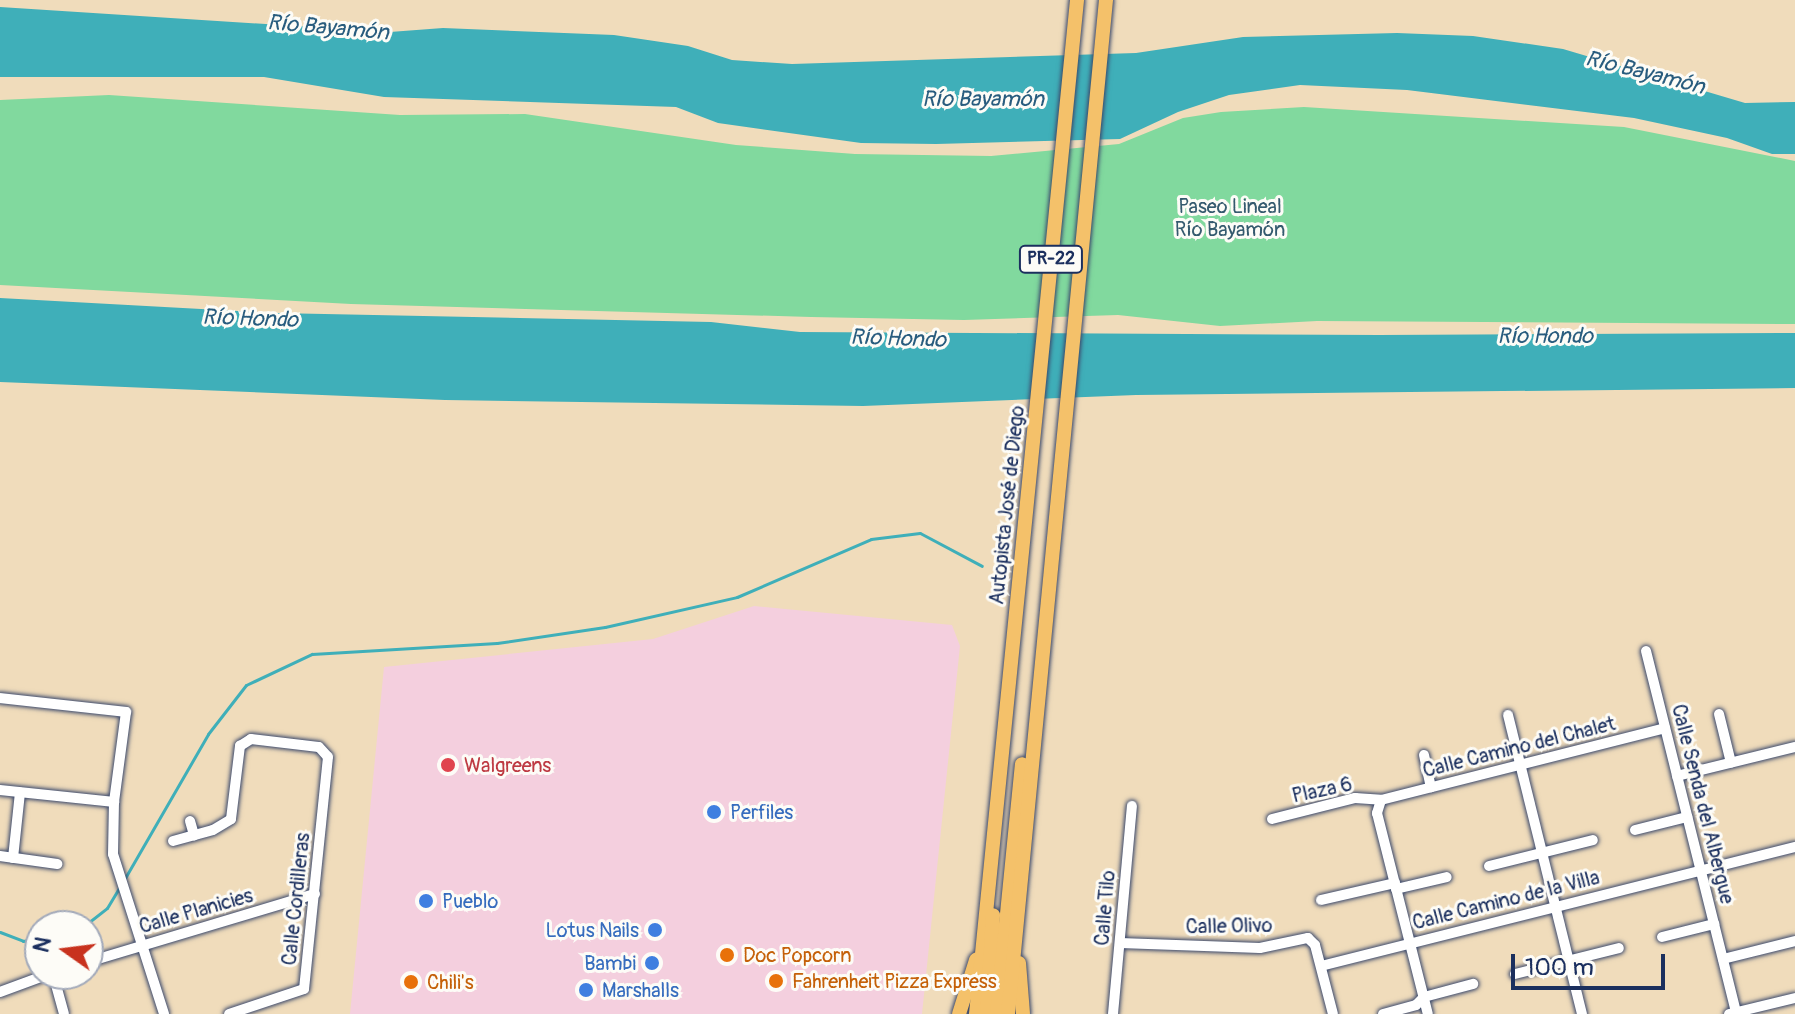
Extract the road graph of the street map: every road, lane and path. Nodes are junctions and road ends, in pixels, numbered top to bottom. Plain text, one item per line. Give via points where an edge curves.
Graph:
1 (1077, 0) edge
2 (1106, 0) edge
3 (1054, 521) junction
4 (1646, 651) dead end
5 (0, 698) edge
6 (1719, 714) dead end
7 (1508, 715) dead end
8 (1665, 728) junction
9 (1795, 747) edge
10 (1424, 755) dead end
11 (1731, 763) junction
12 (1520, 765) junction
13 (1677, 776) junction
14 (1431, 787) junction
15 (0, 790) edge
16 (20, 792) junction
17 (1381, 800) junction
18 (114, 802) junction
19 (1132, 806) dead end
20 (1687, 817) junction
21 (1272, 819) dead end
22 (190, 821) dead end
23 (1635, 830) dead end
24 (194, 835) junction
25 (1593, 840) dead end
26 (173, 841) dead end
27 (1795, 847) edge
28 (1541, 853) junction
29 (0, 856) edge
30 (13, 858) junction
31 (57, 864) dead end
32 (1489, 866) dead end
33 (1701, 870) junction
34 (990, 873) junction
35 (1447, 877) dead end
36 (1395, 886) junction
37 (315, 894) junction
38 (1321, 900) dead end
39 (1555, 907) junction
40 (1714, 924) junction
41 (984, 937) junction
42 (1662, 937) dead end
43 (1015, 938) junction
44 (1795, 941) edge
45 (1120, 943) junction
46 (1409, 943) junction
47 (142, 944) junction
48 (1619, 948) dead end
49 (104, 957) edge
50 (1723, 959) junction
51 (1569, 961) junction
52 (1321, 966) junction
53 (1515, 974) dead end
54 (24, 984) edge
55 (1473, 984) dead end
56 (56, 990) edge
57 (0, 992) edge
58 (1424, 997) junction
59 (1795, 998) edge
60 (224, 1012) edge
61 (1732, 1013) edge
62 (64, 1014) edge
63 (164, 1014) edge
64 (959, 1014) edge
65 (976, 1014) edge
66 (987, 1014) edge
67 (997, 1014) edge
68 (1008, 1014) edge
69 (1023, 1014) edge
70 (1113, 1014) edge
71 (1333, 1014) edge
72 (1383, 1014) edge
73 (1428, 1014) edge
74 (1582, 1014) edge

1 - 34 highway, Autopista José de Diego / PR-22
2 - 3 highway, PR-22
3 - 43 highway, PR-22
3 - 67 highway via 1036,617
4 - 8 street, Calle Senda del Albergue
5 - 18 street via 126,712
6 - 11 street
7 - 12 street
8 - 12 street, Calle Camino del Chalet
8 - 13 street, Calle Senda del Albergue
9 - 11 street
10 - 14 street
11 - 13 street
12 - 14 street, Calle Camino del Chalet
12 - 28 street
13 - 20 street, Calle Senda del Albergue
14 - 17 street, Calle Camino del Chalet
15 - 16 street
16 - 18 street
16 - 30 street
17 - 21 street, Plaza 6 via 1355,798
17 - 36 street via 1377,813
18 - 47 street via 113,854
19 - 45 street, Calle Tilo
20 - 23 street
20 - 33 street, Calle Senda del Albergue
22 - 24 street
24 - 26 street
24 - 37 street, Calle Cordilleras via 231,819 240,746 251,739 319,747 328,757
25 - 28 street
27 - 33 street, Calle Camino de la Villa
28 - 32 street
28 - 39 street
29 - 30 street
30 - 31 street
33 - 39 street, Calle Camino de la Villa
33 - 40 street, Calle Senda del Albergue
34 - 41 highway, Autopista José de Diego / PR-22
34 - 66 highway via 995,936
35 - 36 street
36 - 38 street
36 - 46 street
37 - 47 street, Calle Planicies
37 - 60 street, Calle Cordilleras via 304,989
39 - 46 street, Calle Camino de la Villa
39 - 51 street
40 - 42 street
40 - 50 street, Calle Senda del Albergue
41 - 64 highway
41 - 65 highway, Autopista José de Diego / PR-22
43 - 68 highway, PR-22
43 - 69 highway
44 - 50 street
45 - 52 street, Calle Olivo via 1260,948 1308,938
45 - 70 street, Calle Tilo
46 - 52 street, Calle Camino de la Villa
46 - 58 street
47 - 49 street, Calle Planicies
47 - 63 street
48 - 51 street
50 - 61 street, Calle Senda del Albergue
51 - 53 street
51 - 74 street
52 - 71 street
54 - 57 street
55 - 58 street
56 - 62 street
58 - 72 street via 1416,1005
58 - 73 street
59 - 61 street

